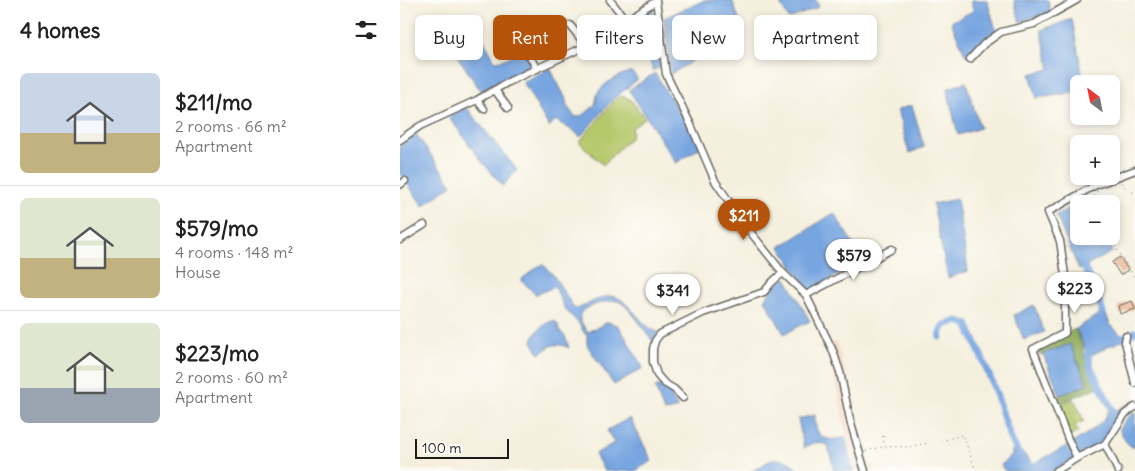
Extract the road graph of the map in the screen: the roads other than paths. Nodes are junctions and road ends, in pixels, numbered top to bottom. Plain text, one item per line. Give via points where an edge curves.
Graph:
1 (610, 0) edge
2 (656, 0) edge
3 (1077, 0) edge
4 (622, 15) edge
5 (634, 15) edge
6 (570, 24) dead end
7 (577, 34) edge
8 (577, 50) edge
9 (970, 59) dead end
10 (532, 60) edge
11 (537, 69) junction
12 (495, 90) junction
13 (477, 100) junction
14 (508, 108) dead end
15 (484, 109) dead end
16 (400, 140) edge
17 (1135, 170) edge
18 (424, 225) dead end
19 (400, 240) edge
20 (892, 249) dead end
21 (783, 273) junction
22 (806, 295) junction
23 (1126, 339) dead end
24 (1135, 383) edge
25 (683, 398) dead end
26 (1135, 407) edge
27 (1105, 444) junction
28 (1077, 458) junction
29 (865, 471) edge
30 (1056, 471) edge
31 (1118, 471) edge

1 - 4 street
2 - 5 street
2 - 21 street via 666,74 715,181
3 - 9 street via 1034,24 1001,32
6 - 7 street
8 - 11 street
10 - 11 street
11 - 12 street
12 - 13 street
12 - 14 street
13 - 15 street
13 - 16 street via 420,126
17 - 28 street via 1094,186 1048,212 1060,241 1065,275 1065,333 1033,349
18 - 19 street
20 - 22 street
21 - 22 street
21 - 25 street via 764,292 703,313 660,334 653,349 657,375
22 - 29 street via 833,351
23 - 24 street
26 - 27 street via 1125,414
27 - 28 street
27 - 31 street
28 - 30 street

